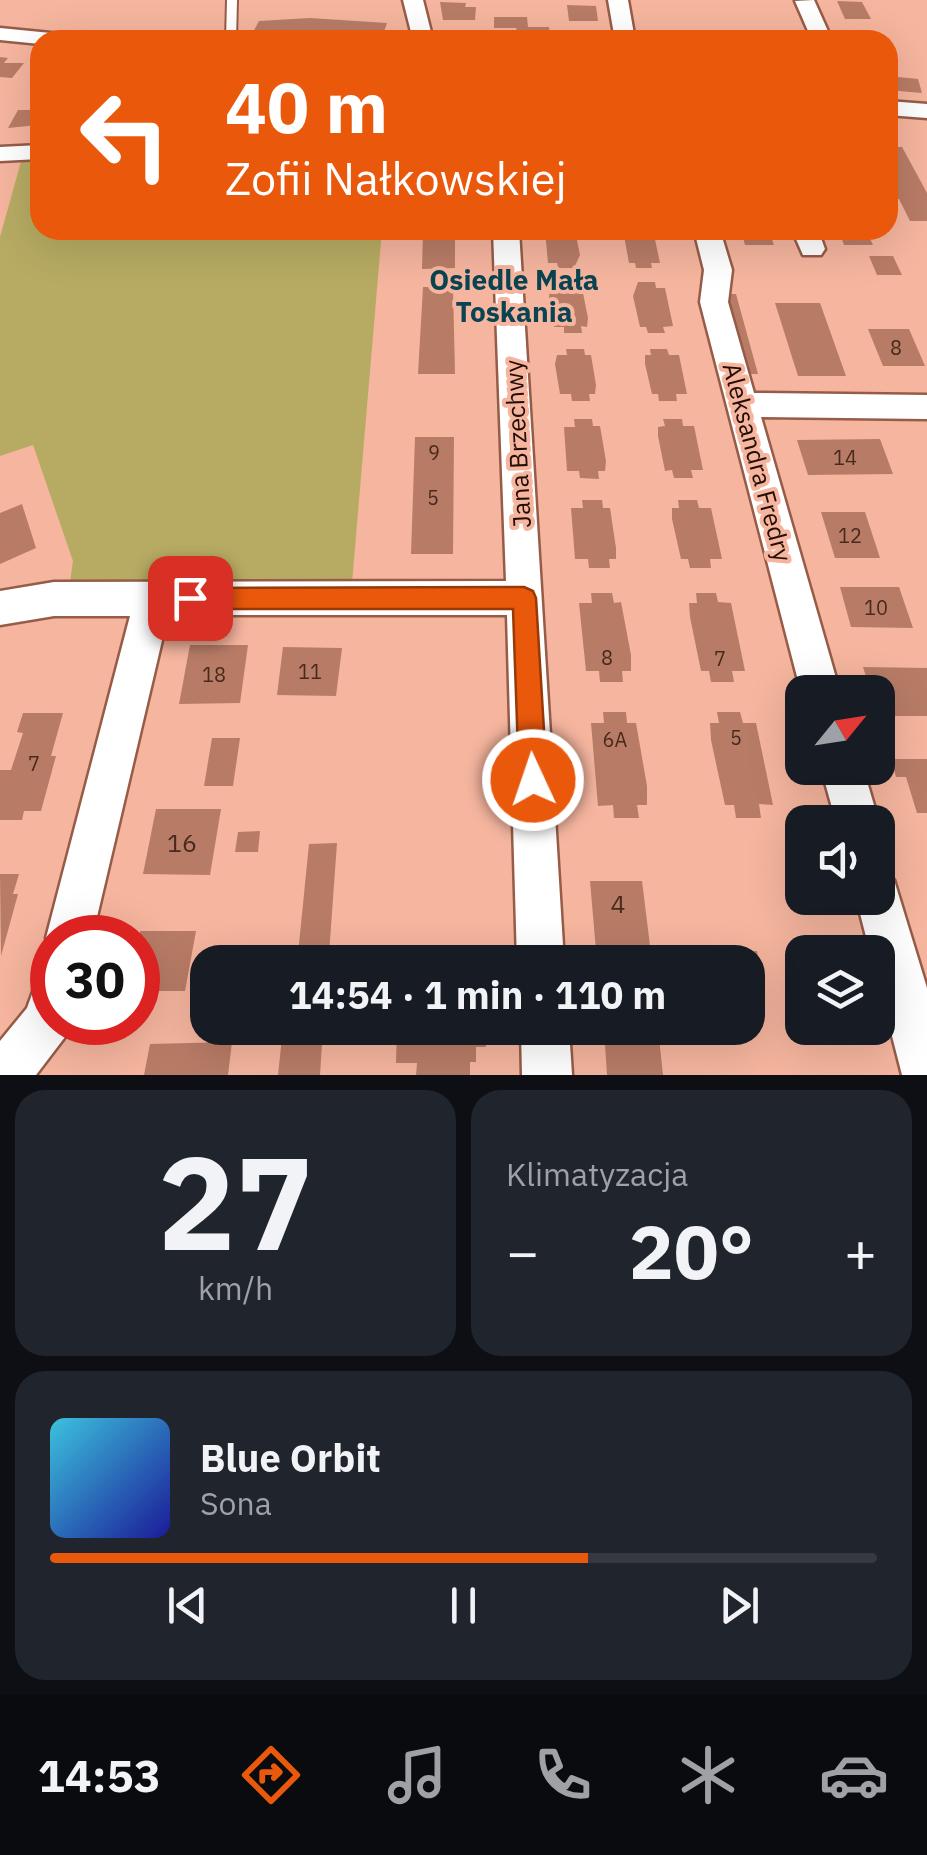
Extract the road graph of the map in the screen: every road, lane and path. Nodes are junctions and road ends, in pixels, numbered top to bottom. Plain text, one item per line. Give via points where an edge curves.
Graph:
1 (232, 0) edge
2 (413, 0) edge
3 (618, 0) edge
4 (805, 2) edge
5 (231, 30) edge
6 (420, 30) edge
7 (623, 30) edge
8 (818, 30) edge
9 (0, 34) edge
10 (30, 37) edge
11 (898, 109) edge
12 (927, 111) edge
13 (30, 152) edge
14 (0, 154) edge
15 (506, 240) edge
16 (710, 240) edge
17 (742, 405) junction
18 (927, 407) edge
19 (524, 598) junction
20 (153, 599) junction
21 (0, 608) edge
22 (817, 675) edge
23 (75, 915) edge
24 (883, 915) edge
25 (541, 945) edge
26 (30, 1043) edge
27 (545, 1045) edge
28 (5, 1075) edge
29 (547, 1075) edge
30 (926, 1075) edge

1 - 5 lane
2 - 6 street
3 - 7 street
4 - 8 street
9 - 10 street
11 - 12 street
13 - 14 street
15 - 19 street, Jana Brzechwy
16 - 17 street, Aleksandra Fredry via 718,270 714,302
17 - 18 street
17 - 22 street, Aleksandra Fredry
19 - 20 street
19 - 25 street, Jana Brzechwy
20 - 21 street via 54,599
20 - 23 street
24 - 30 street
26 - 28 street
27 - 29 street

